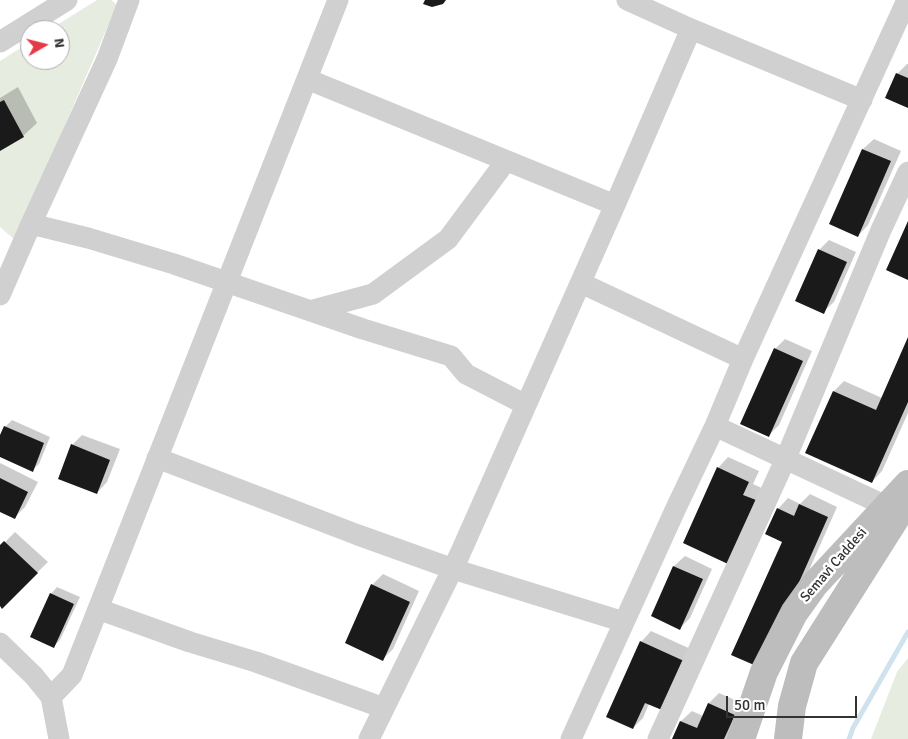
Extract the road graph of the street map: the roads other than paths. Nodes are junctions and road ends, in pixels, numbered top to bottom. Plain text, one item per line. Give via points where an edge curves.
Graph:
1 (67, 0) edge
2 (128, 0) edge
3 (338, 0) edge
4 (627, 0) edge
5 (905, 12) edge
6 (691, 29) junction
7 (1, 40) edge
8 (307, 79) junction
9 (862, 100) junction
10 (506, 161) junction
11 (908, 172) edge
12 (615, 205) junction
13 (31, 224) junction
14 (226, 282) junction
15 (581, 283) junction
16 (0, 295) edge
17 (310, 311) junction
18 (744, 359) junction
19 (526, 405) junction
20 (715, 426) junction
21 (157, 458) junction
22 (786, 458) junction
23 (908, 484) edge
24 (897, 503) edge
25 (453, 569) junction
26 (98, 609) junction
27 (624, 622) junction
28 (0, 643) edge
29 (51, 697) junction
30 (384, 708) junction
31 (59, 739) edge
32 (369, 739) edge
33 (571, 739) edge
34 (658, 739) edge
35 (741, 739) edge
36 (788, 739) edge

1 - 7 street
2 - 13 street via 108,59
3 - 8 street
4 - 6 street
5 - 9 street
6 - 9 street
6 - 12 street
8 - 10 street
8 - 14 street
9 - 18 street
10 - 12 street
10 - 17 street via 448,239 373,294
11 - 22 street
12 - 15 street
13 - 14 street via 88,238
13 - 16 street
14 - 17 street
14 - 21 street
15 - 18 street
15 - 19 street
17 - 19 street via 451,356 466,374
18 - 20 street
19 - 25 street
20 - 22 street
20 - 27 street
21 - 25 street
21 - 26 street
22 - 24 street
22 - 34 street
23 - 24 main road, Semavi Caddesi
24 - 35 main road, Semavi Caddesi via 814,586 794,613 764,672
24 - 36 main road, Semavi Caddesi via 804,663 792,706
25 - 27 street
25 - 30 street
26 - 29 street via 72,675
26 - 30 street
27 - 33 street
28 - 29 street
29 - 31 street
30 - 32 street

